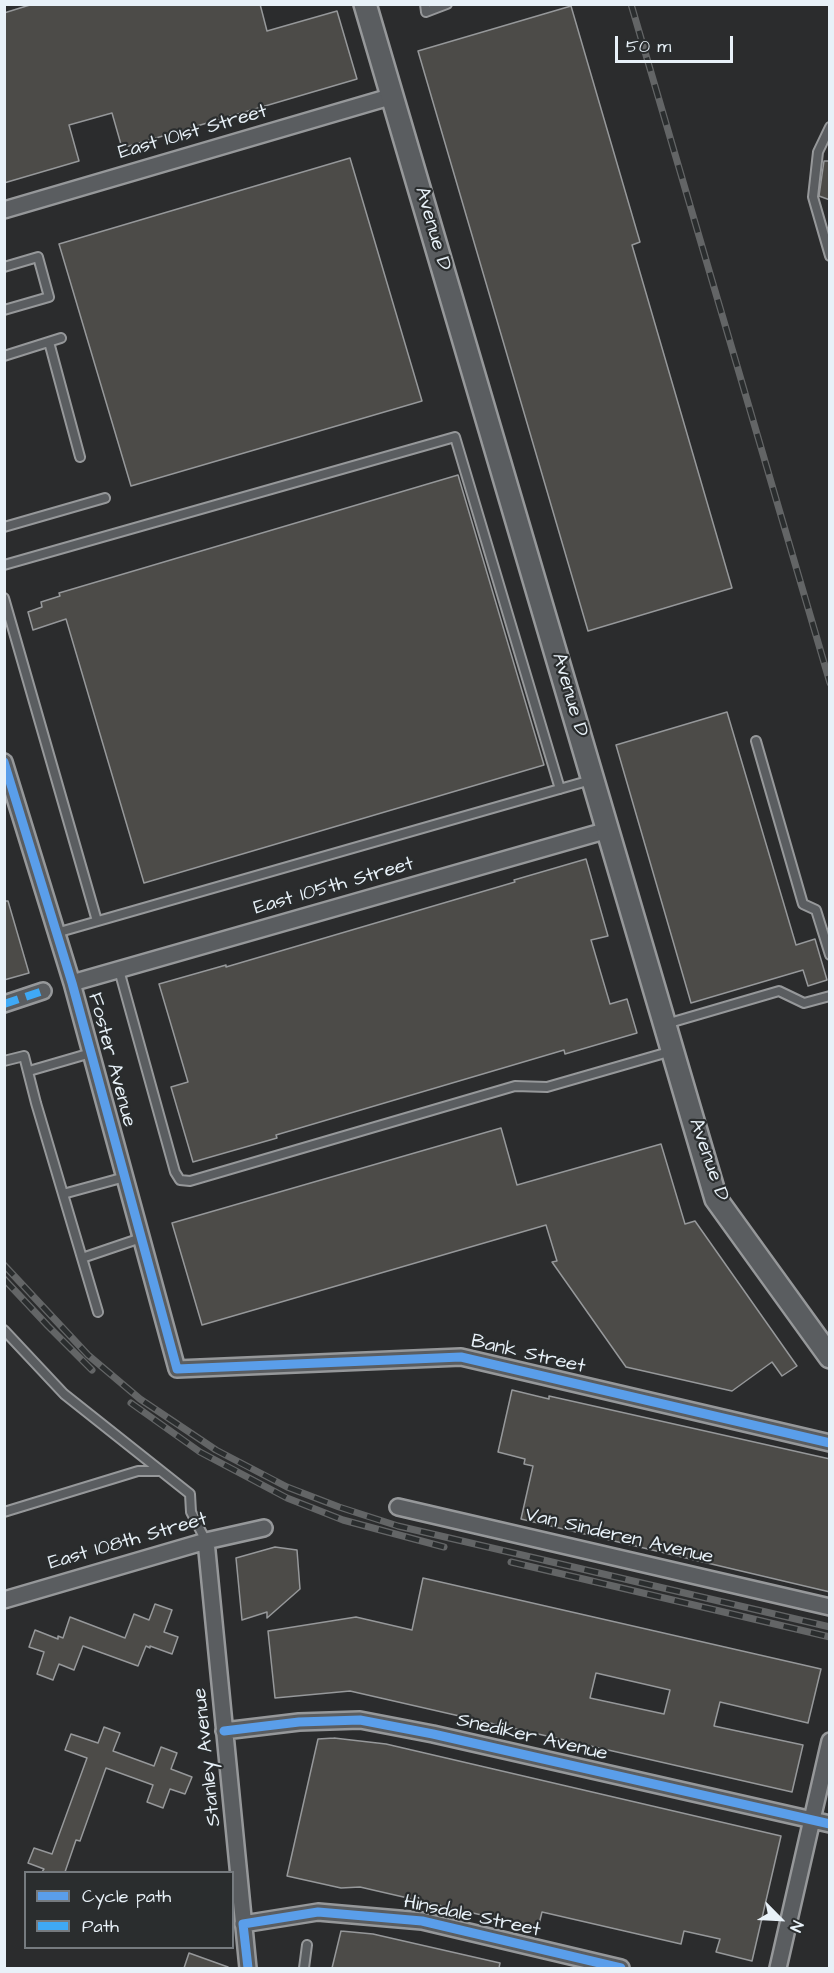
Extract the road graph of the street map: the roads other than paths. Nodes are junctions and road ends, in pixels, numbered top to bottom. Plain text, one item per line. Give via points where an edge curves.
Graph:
1 (365, 4) edge
2 (425, 4) edge
3 (447, 4) edge
4 (393, 96) junction
5 (830, 127) edge
6 (4, 210) edge
7 (830, 256) edge
8 (4, 267) edge
9 (4, 310) edge
10 (61, 338) dead end
11 (49, 342) junction
12 (4, 356) edge
13 (80, 457) dead end
14 (105, 498) dead end
15 (4, 527) edge
16 (4, 565) edge
17 (4, 598) edge
18 (756, 741) dead end
19 (4, 762) edge
20 (593, 779) junction
21 (560, 789) junction
22 (608, 830) junction
23 (97, 921) junction
24 (56, 933) junction
25 (830, 955) edge
26 (119, 970) junction
27 (72, 983) junction
28 (43, 991) dead end
29 (830, 996) edge
30 (4, 1004) edge
31 (665, 1024) junction
32 (673, 1050) junction
33 (91, 1053) junction
34 (4, 1061) edge
35 (29, 1071) junction
36 (125, 1177) junction
37 (63, 1194) junction
38 (141, 1238) junction
39 (82, 1258) junction
40 (99, 1312) dead end
41 (4, 1330) edge
42 (830, 1357) edge
43 (177, 1369) joint
44 (830, 1443) edge
45 (161, 1471) junction
46 (398, 1508) dead end
47 (4, 1512) edge
48 (264, 1528) dead end
49 (206, 1541) junction
50 (4, 1600) edge
51 (830, 1607) edge
52 (224, 1731) junction
53 (830, 1741) edge
54 (812, 1820) junction
55 (830, 1824) edge
56 (237, 1908) edge
57 (243, 1924) junction
58 (307, 1945) dead end
59 (248, 1968) edge
60 (304, 1968) edge
61 (621, 1968) edge
62 (778, 1968) edge

1 - 4 main road, Avenue D
2 - 3 lane via 426,12
4 - 6 street, East 101st Street
4 - 20 main road, Avenue D
5 - 7 lane via 818,152 813,196
8 - 9 lane via 38,257 49,297
10 - 11 lane
11 - 12 lane
11 - 13 lane
14 - 15 lane
16 - 21 lane via 455,437
17 - 23 lane
18 - 25 lane via 804,904 816,910
19 - 24 street, Foster Avenue
20 - 21 lane
20 - 22 main road, Avenue D
21 - 23 lane
22 - 26 street, East 105th Street
22 - 31 main road, Avenue D
23 - 24 lane
24 - 27 street, Foster Avenue
26 - 27 street, East 105th Street
26 - 32 lane via 180,1180 190,1181 515,1086 547,1087
27 - 33 street, Foster Avenue
28 - 30 street
29 - 31 lane via 804,1003 779,991
31 - 32 main road, Avenue D
32 - 42 main road, Avenue D via 716,1198
33 - 35 lane
33 - 36 street, Foster Avenue
34 - 35 lane via 24,1056
35 - 37 lane
36 - 37 lane
36 - 38 street, Foster Avenue
37 - 39 lane
38 - 39 lane
38 - 43 street, Foster Avenue
39 - 40 lane
41 - 45 lane via 64,1394
43 - 44 street, Bank Street via 460,1357
45 - 47 lane via 138,1471
45 - 49 lane via 190,1494 191,1512
46 - 51 street, Van Sinderen Avenue
48 - 49 street, East 108th Street
49 - 50 street, East 108th Street
49 - 52 street, Stanley Avenue
52 - 54 street, Snediker Avenue via 360,1720
52 - 56 street, Stanley Avenue
53 - 54 street
54 - 55 street, Snediker Avenue
54 - 62 street
56 - 57 street, Stanley Avenue
57 - 59 street, Stanley Avenue
57 - 61 street, Hinsdale Street via 318,1912 422,1921
58 - 60 lane

